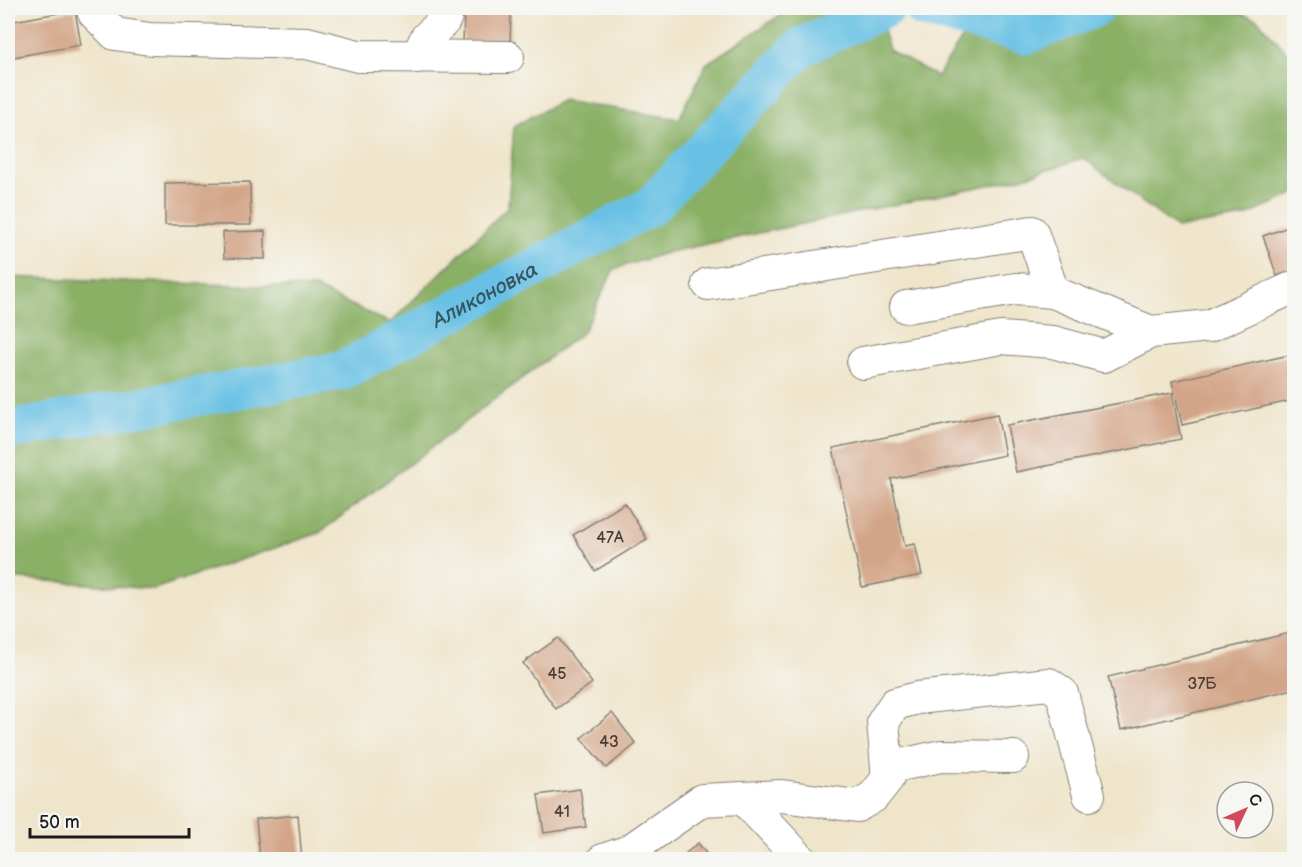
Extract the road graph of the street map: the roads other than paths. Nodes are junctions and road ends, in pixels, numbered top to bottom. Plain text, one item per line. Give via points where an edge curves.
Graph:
1 (92, 8) edge
2 (449, 8) edge
3 (417, 57) junction
4 (508, 57) dead end
5 (708, 284) dead end
6 (1294, 287) edge
7 (1053, 292) junction
8 (906, 307) dead end
9 (1151, 332) junction
10 (863, 363) dead end
11 (1013, 757) dead end
12 (887, 768) junction
13 (1089, 795) dead end
14 (743, 798) junction
15 (603, 860) edge
16 (801, 860) edge

1 - 3 lane via 115,34 150,39 307,43 358,56
2 - 3 lane
3 - 4 lane
5 - 7 lane via 1032,232
6 - 9 lane via 1209,326
7 - 8 lane via 1016,289
7 - 9 lane
9 - 10 lane via 1104,356 1053,342 1001,338
11 - 12 lane via 941,756
12 - 13 lane via 884,722 895,704 917,698 1049,684 1062,693
12 - 14 lane via 888,778 878,791 857,806 782,796
14 - 15 lane via 702,800 629,851
14 - 16 lane

